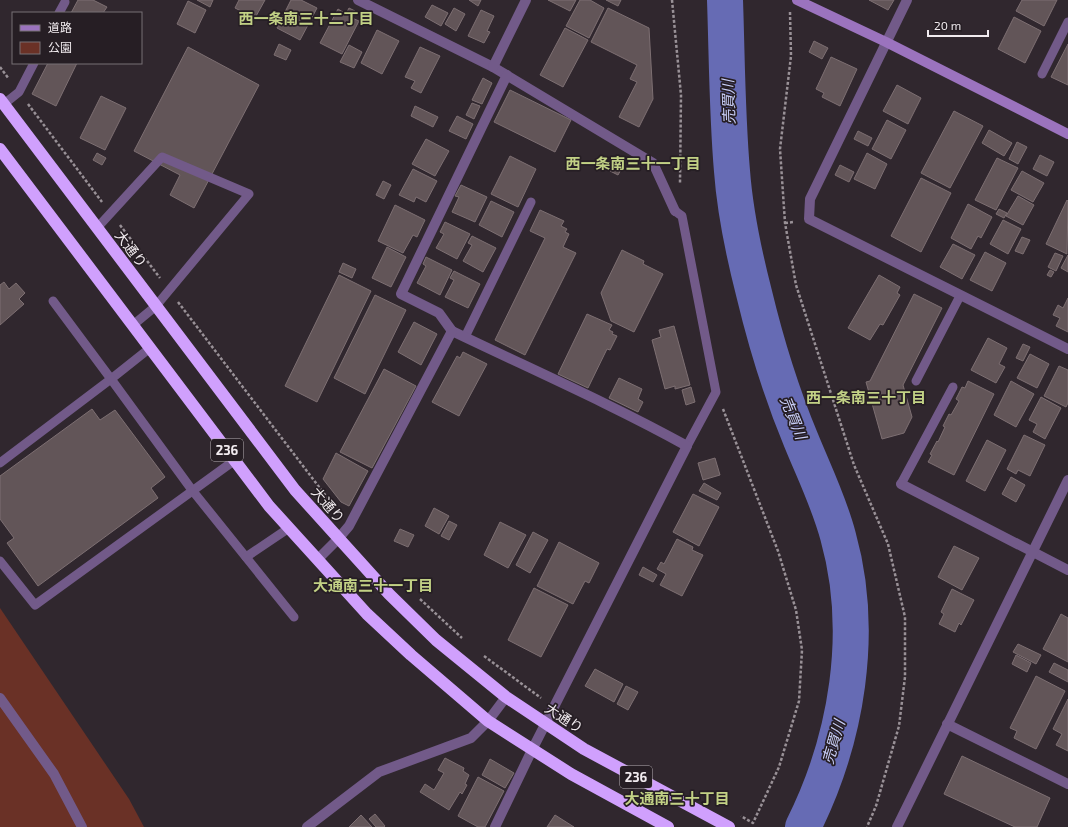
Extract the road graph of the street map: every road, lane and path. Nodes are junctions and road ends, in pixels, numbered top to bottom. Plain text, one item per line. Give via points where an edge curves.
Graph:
1 (358, 0) edge
2 (526, 0) edge
3 (672, 0) edge
4 (797, 0) edge
5 (907, 0) edge
6 (65, 2) dead end
7 (790, 8) dead end
8 (60, 12) edge
9 (1068, 22) edge
10 (886, 42) junction
11 (33, 64) edge
12 (0, 67) edge
13 (493, 67) junction
14 (1042, 74) dead end
15 (507, 75) junction
16 (19, 92) junction
17 (2, 102) edge
18 (1068, 134) edge
19 (0, 148) edge
20 (680, 185) dead end
21 (531, 202) dead end
22 (675, 211) joint
23 (110, 213) junction
24 (97, 228) junction
25 (169, 290) junction
26 (960, 296) junction
27 (53, 302) dead end
28 (156, 306) junction
29 (133, 325) junction
30 (452, 330) junction
31 (465, 337) junction
32 (150, 348) junction
33 (1068, 349) edge
34 (111, 379) junction
35 (916, 381) dead end
36 (953, 387) dead end
37 (716, 392) junction
38 (687, 446) junction
39 (235, 460) junction
40 (0, 463) edge
41 (1068, 480) edge
42 (901, 484) joint
43 (192, 490) junction
44 (349, 526) junction
45 (289, 528) junction
46 (338, 539) junction
47 (1033, 553) junction
48 (246, 557) junction
49 (318, 559) junction
50 (0, 561) edge
51 (1068, 570) edge
52 (419, 598) dead end
53 (294, 617) dead end
54 (465, 641) dead end
55 (484, 656) dead end
56 (506, 697) junction
57 (0, 698) edge
58 (554, 707) junction
59 (488, 721) junction
60 (546, 724) junction
61 (947, 724) junction
62 (532, 750) junction
63 (1068, 784) edge
64 (740, 816) dead end
65 (82, 827) edge
66 (306, 827) edge
67 (495, 827) edge
68 (668, 827) edge
69 (729, 827) edge
70 (867, 827) edge
71 (897, 827) edge

1 - 13 street
2 - 13 street
3 - 20 path via 680,95
4 - 10 street
5 - 10 street
6 - 8 lane
7 - 70 path via 791,56 780,149 785,224 796,285 854,465 888,544 905,617 905,677 899,726 876,806
9 - 14 lane
10 - 18 street
10 - 26 street via 810,199 809,219
11 - 16 lane
12 - 16 path
13 - 15 street
15 - 22 street via 653,163
15 - 30 street via 401,294 439,313
16 - 17 lane
16 - 23 path
17 - 24 highway, 大通り / 236
19 - 29 highway, 236
21 - 31 lane
22 - 37 lane via 682,216
23 - 24 lane
23 - 25 path
23 - 25 lane via 162,157 248,194
24 - 28 highway, 大通り / 236
25 - 28 lane
25 - 44 path
26 - 33 street
26 - 35 lane
27 - 34 lane
28 - 29 lane
28 - 46 highway, 大通り / 236 via 295,490
29 - 32 highway, 236
30 - 31 street
30 - 44 street
31 - 38 street via 594,397
32 - 34 lane
32 - 39 highway, 236
34 - 40 lane
34 - 43 lane
36 - 42 lane
37 - 38 lane
37 - 64 path via 778,551 796,610 802,650 799,701 779,767 753,823
38 - 58 street
39 - 43 lane
39 - 45 highway, 236
41 - 47 street
42 - 47 street
43 - 48 lane
43 - 50 lane via 35,605
44 - 46 street
45 - 48 lane
45 - 49 highway, 236
46 - 49 street
46 - 56 highway, 大通り / 236 via 436,640
47 - 51 street
47 - 61 street
48 - 53 lane
49 - 59 highway, 236 via 373,619
52 - 54 path
55 - 58 path
56 - 59 street
56 - 60 highway, 大通り / 236
57 - 65 street via 54,774
58 - 60 street
59 - 62 highway, 236
59 - 66 street via 471,738 379,772
60 - 62 street
60 - 69 highway, 大通り / 236 via 584,749
61 - 63 street
61 - 71 street
62 - 67 street
62 - 68 highway, 236

